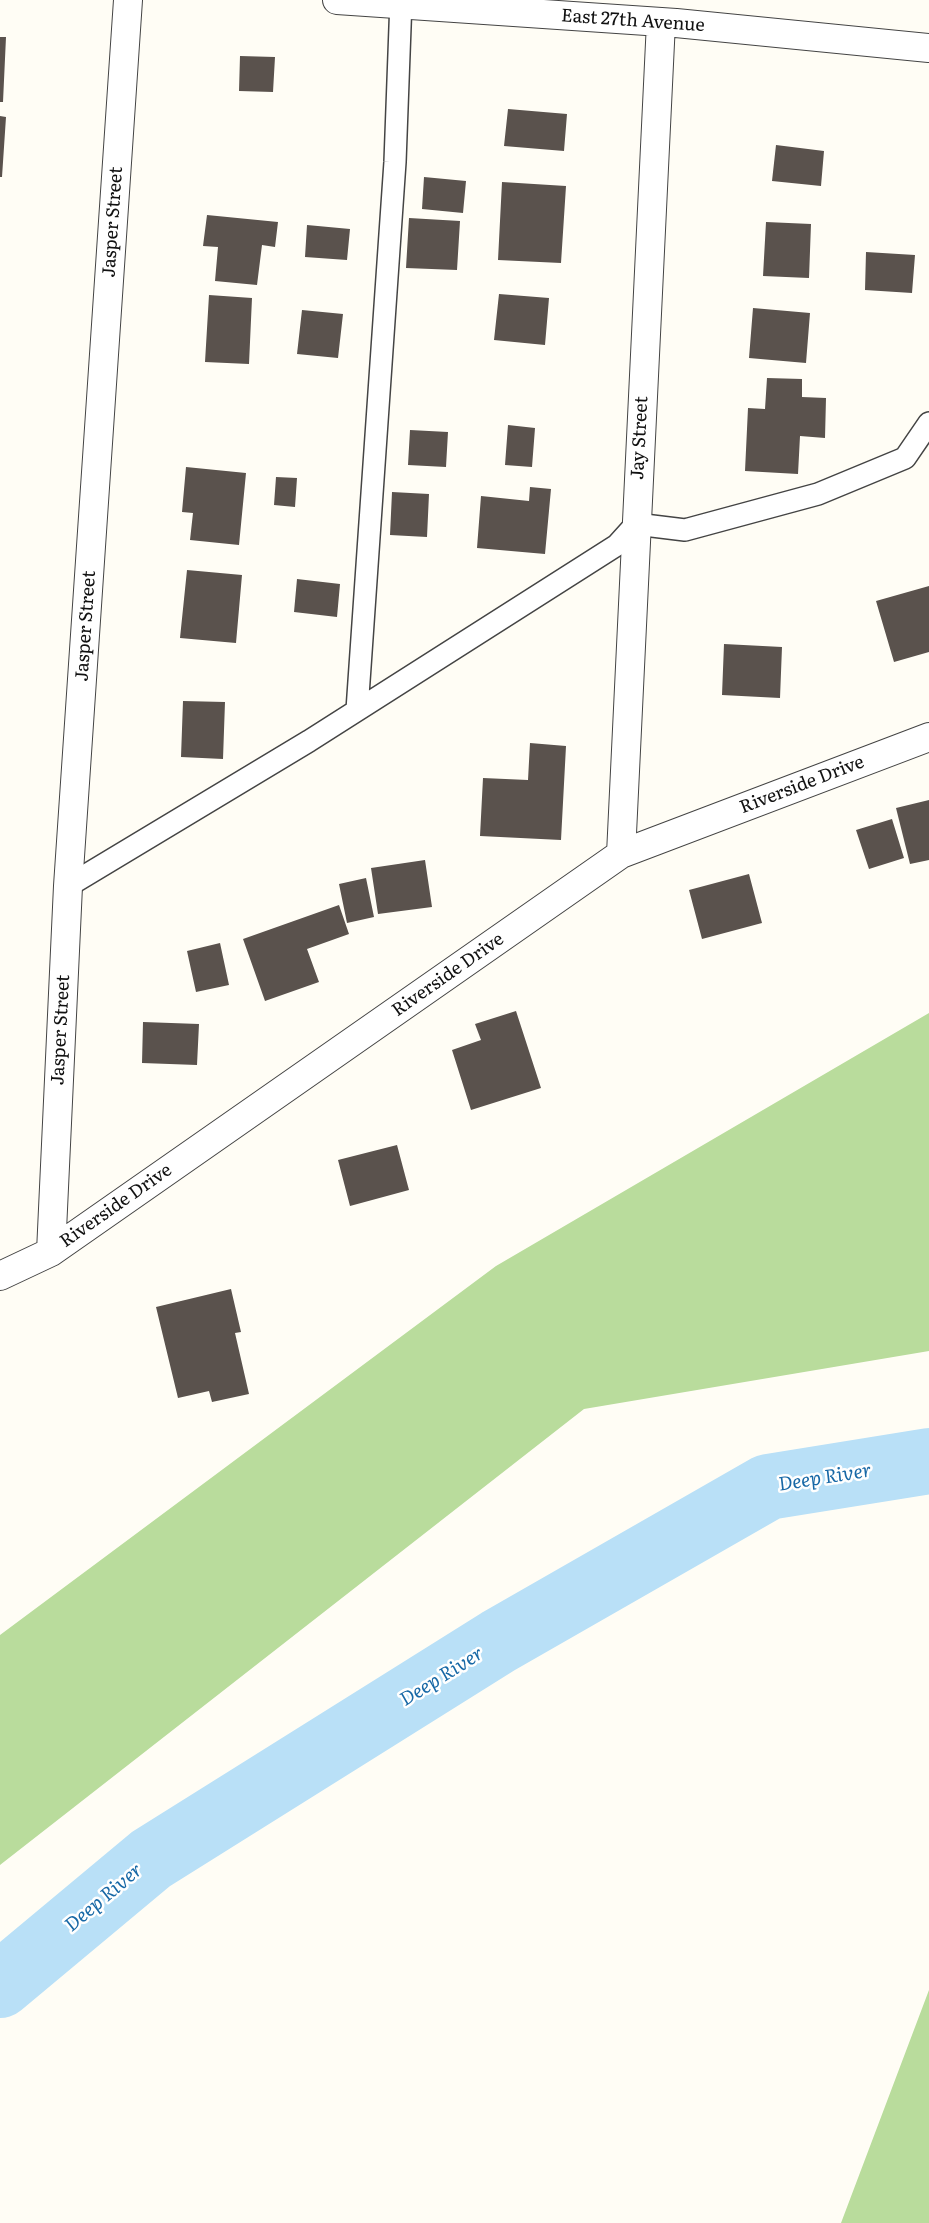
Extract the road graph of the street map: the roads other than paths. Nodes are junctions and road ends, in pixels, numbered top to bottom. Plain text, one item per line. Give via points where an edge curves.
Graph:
1 (128, 0) edge
2 (337, 0) edge
3 (401, 3) edge
4 (671, 15) edge
5 (929, 48) edge
6 (929, 423) edge
7 (636, 524) junction
8 (357, 710) junction
9 (929, 737) edge
10 (621, 854) junction
11 (68, 886) junction
12 (51, 1252) junction
13 (0, 1276) edge

1 - 11 street, Jasper Street
2 - 3 street, East 27th Avenue
3 - 4 street, East 27th Avenue
3 - 8 lane via 395,162
4 - 5 street, East 27th Avenue
4 - 7 street, Jay Street
6 - 7 lane via 905,458 818,494 686,530
7 - 8 lane via 617,545
7 - 10 street, Jay Street
8 - 11 lane
9 - 10 street, Riverside Drive
10 - 12 street, Riverside Drive
11 - 12 street, Jasper Street
12 - 13 street, Riverside Drive

